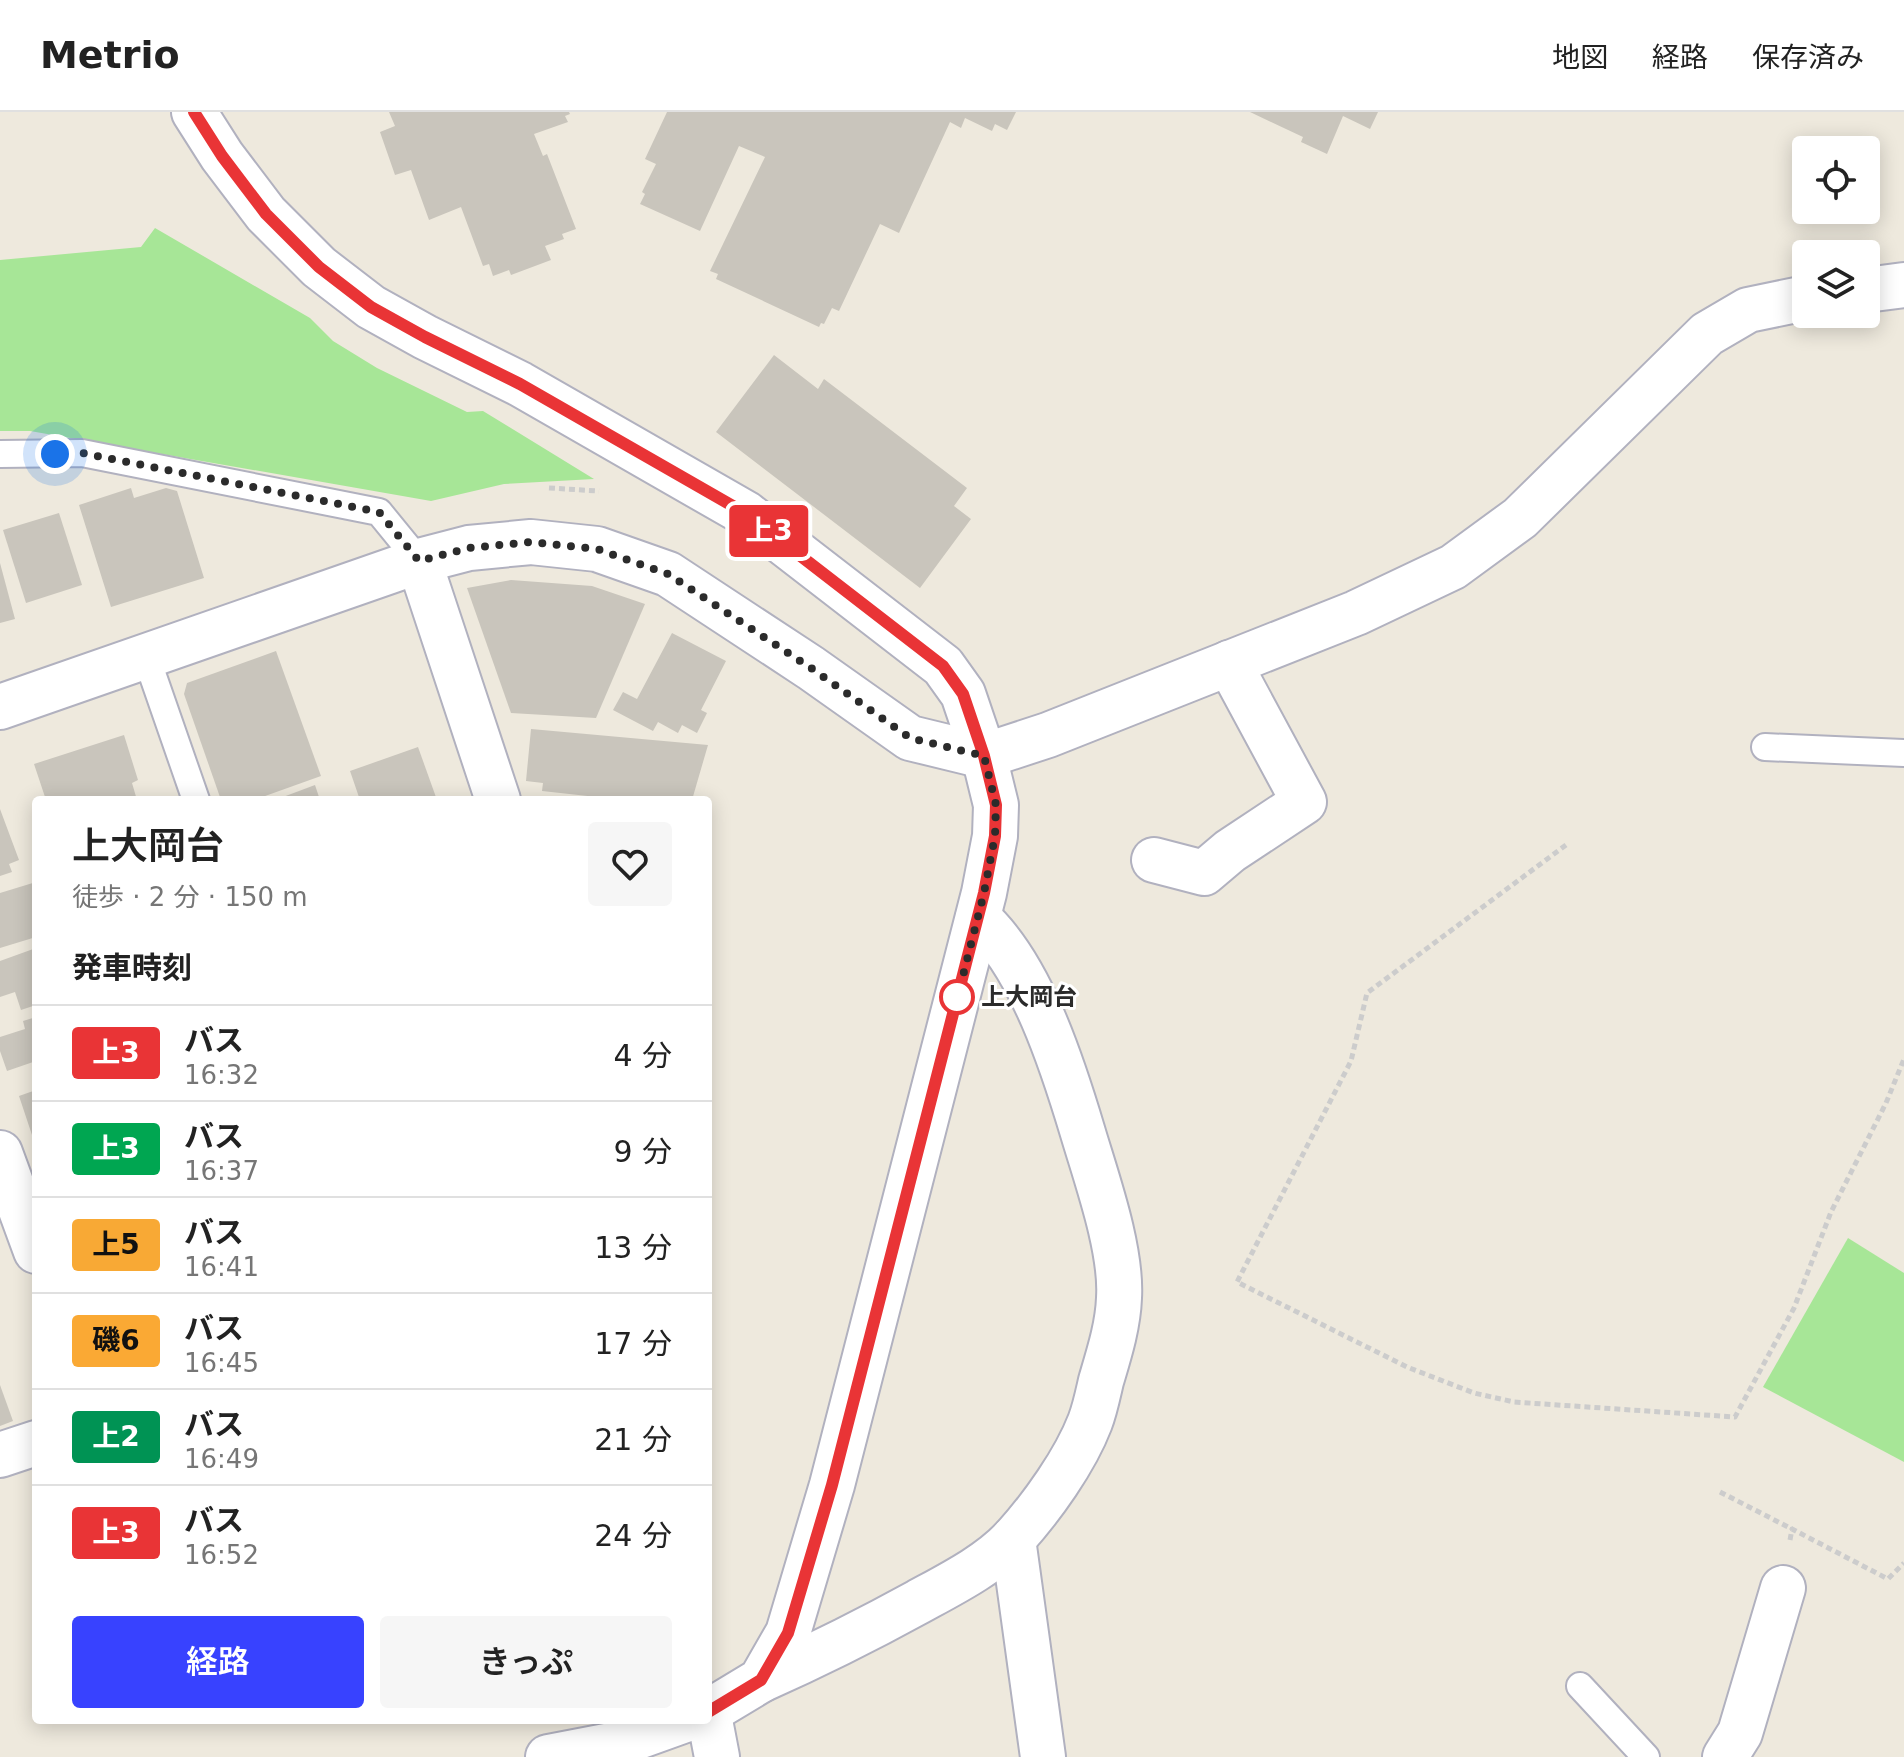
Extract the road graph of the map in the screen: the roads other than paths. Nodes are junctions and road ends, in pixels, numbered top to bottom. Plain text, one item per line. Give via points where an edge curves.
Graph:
1 (194, 112) edge
2 (1904, 285) edge
3 (1880, 288) edge
4 (1792, 301) edge
5 (0, 454) edge
6 (419, 561) junction
7 (146, 656) junction
8 (1229, 663) junction
9 (0, 707) edge
10 (1765, 747) dead end
11 (1904, 753) edge
12 (984, 756) junction
13 (195, 796) edge
14 (497, 796) edge
15 (1154, 860) dead end
16 (978, 918) junction
17 (0, 1153) edge
18 (32, 1240) edge
19 (32, 1444) edge
20 (0, 1455) edge
21 (1013, 1539) junction
22 (1783, 1588) road end
23 (761, 1680) junction
24 (1580, 1686) dead end
25 (712, 1708) edge
26 (673, 1724) edge
27 (706, 1724) edge
28 (548, 1757) edge
29 (717, 1757) edge
30 (1043, 1757) edge
31 (1646, 1757) edge
32 (1725, 1757) edge

1 - 12 street via 266,214 319,267 371,307 520,384 745,513 943,666 963,694
2 - 3 street
4 - 8 street via 1748,310 1707,334 1520,518 1453,567 1401,594
5 - 6 lane via 82,453 379,512
6 - 7 street
6 - 12 street via 469,548 531,542 597,549 668,574 910,738
6 - 14 street
7 - 9 street
7 - 13 lane
8 - 12 street
8 - 15 street via 1304,802 1204,873
10 - 11 lane
12 - 16 street via 996,805 995,836
16 - 21 street via 1014,962 1045,1025 1095,1173 1115,1251 1120,1297 1090,1422 1068,1466
16 - 23 street via 828,1498 788,1633
17 - 18 street
19 - 20 street
21 - 23 street via 955,1582
21 - 30 street
22 - 32 street via 1740,1733
23 - 25 street
24 - 31 lane
26 - 28 street via 621,1743
27 - 29 street

